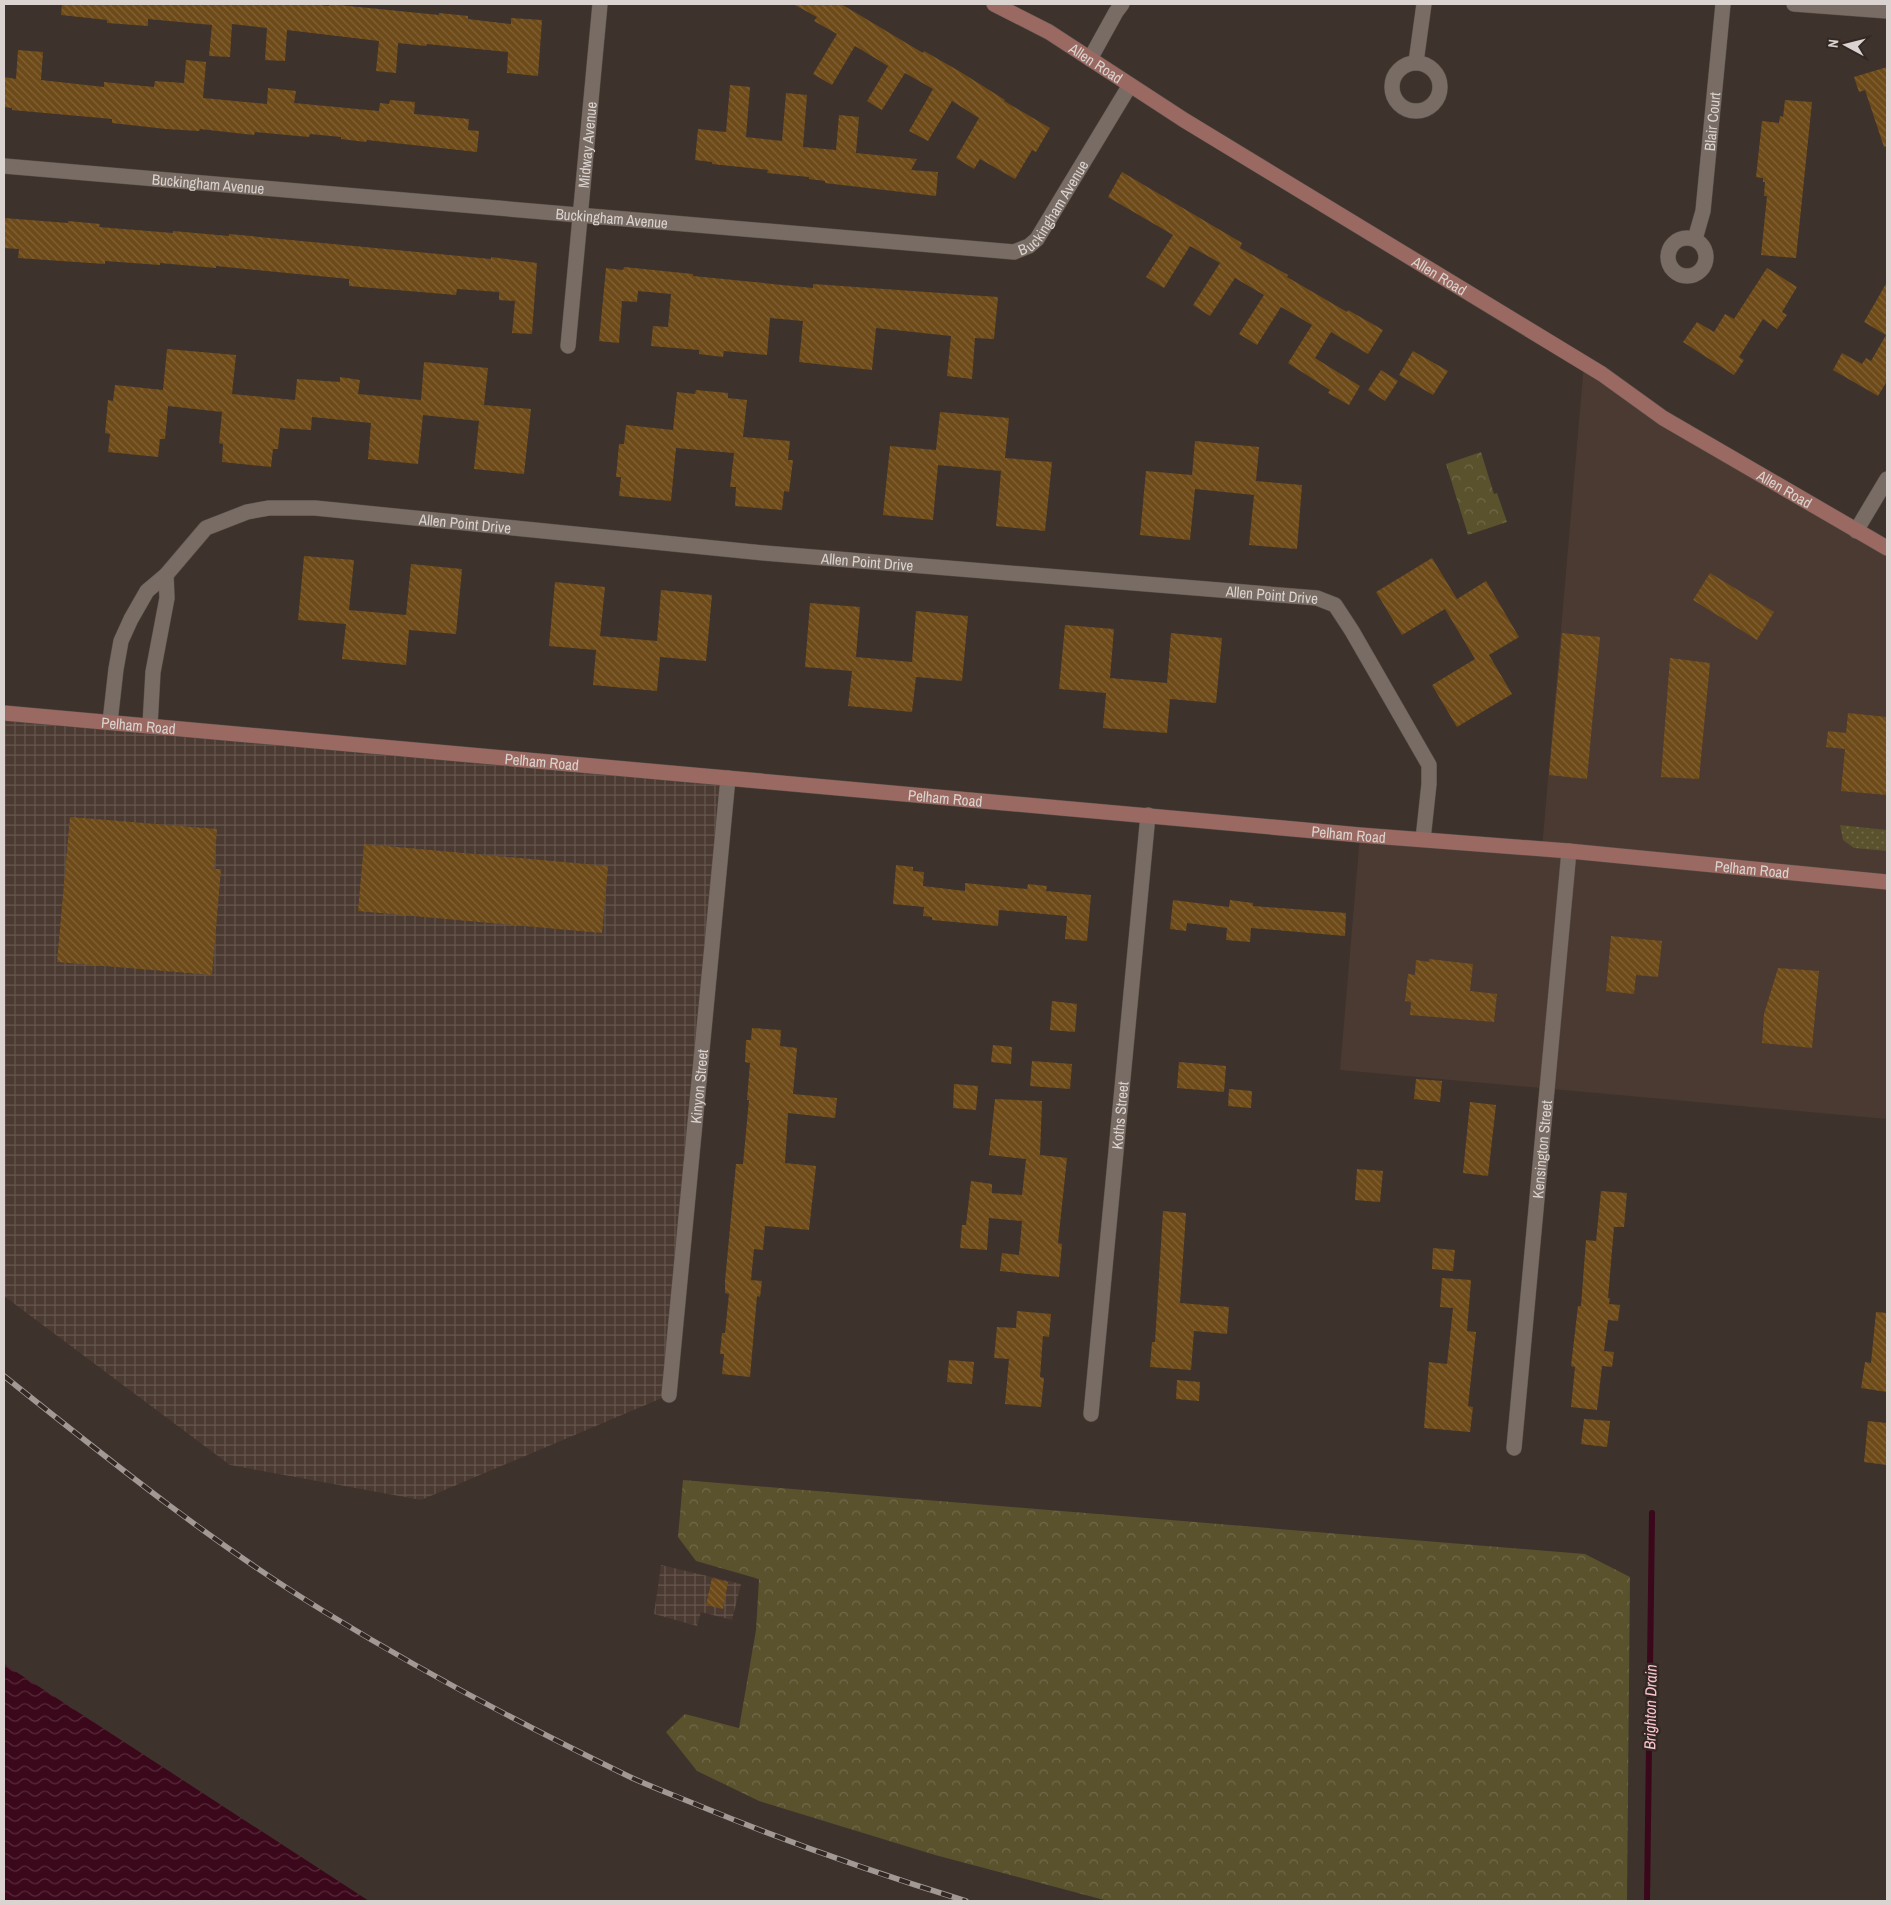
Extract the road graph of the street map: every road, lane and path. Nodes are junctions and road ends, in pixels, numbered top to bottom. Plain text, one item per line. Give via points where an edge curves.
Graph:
1 (600, 4) edge
2 (994, 4) edge
3 (1122, 4) edge
4 (1424, 4) edge
5 (1723, 4) edge
6 (1794, 4) edge
7 (1887, 11) edge
8 (1090, 59) junction
9 (1416, 62) dead end
10 (1130, 85) junction
11 (4, 166) edge
12 (579, 216) junction
13 (1695, 239) dead end
14 (568, 346) dead end
15 (1887, 479) edge
16 (1856, 530) junction
17 (1887, 548) edge
18 (166, 576) junction
19 (4, 713) edge
20 (110, 722) junction
21 (150, 725) junction
22 (728, 778) junction
23 (1148, 815) junction
24 (1423, 839) junction
25 (1569, 851) junction
26 (1887, 882) edge
27 (669, 1395) dead end
28 (1091, 1414) dead end
29 (1514, 1448) dead end

1 - 12 street, Midway Avenue
2 - 8 main road, Allen Road via 1049,32
3 - 8 street
4 - 9 street
5 - 13 street, Blair Court via 1703,211
6 - 7 street
8 - 10 main road, Allen Road
10 - 12 street, Buckingham Avenue via 1036,239 1020,251
10 - 16 main road, Allen Road via 1602,374 1663,418
11 - 12 street, Buckingham Avenue
12 - 14 street, Midway Avenue
15 - 16 street
16 - 17 main road, Allen Road
18 - 20 street, Allen Point Drive via 147,591 122,641 113,682
18 - 21 street via 167,598 153,672
18 - 24 street, Allen Point Drive via 206,528 247,512 300,507 764,552 1317,598 1335,605 1429,765
19 - 20 main road, Pelham Road
20 - 21 main road, Pelham Road
21 - 22 main road, Pelham Road
22 - 23 main road, Pelham Road
22 - 27 street, Kinyon Street
23 - 24 main road, Pelham Road
23 - 28 street, Koths Street
24 - 25 main road, Pelham Road
25 - 26 main road, Pelham Road
25 - 29 street, Kensington Street

